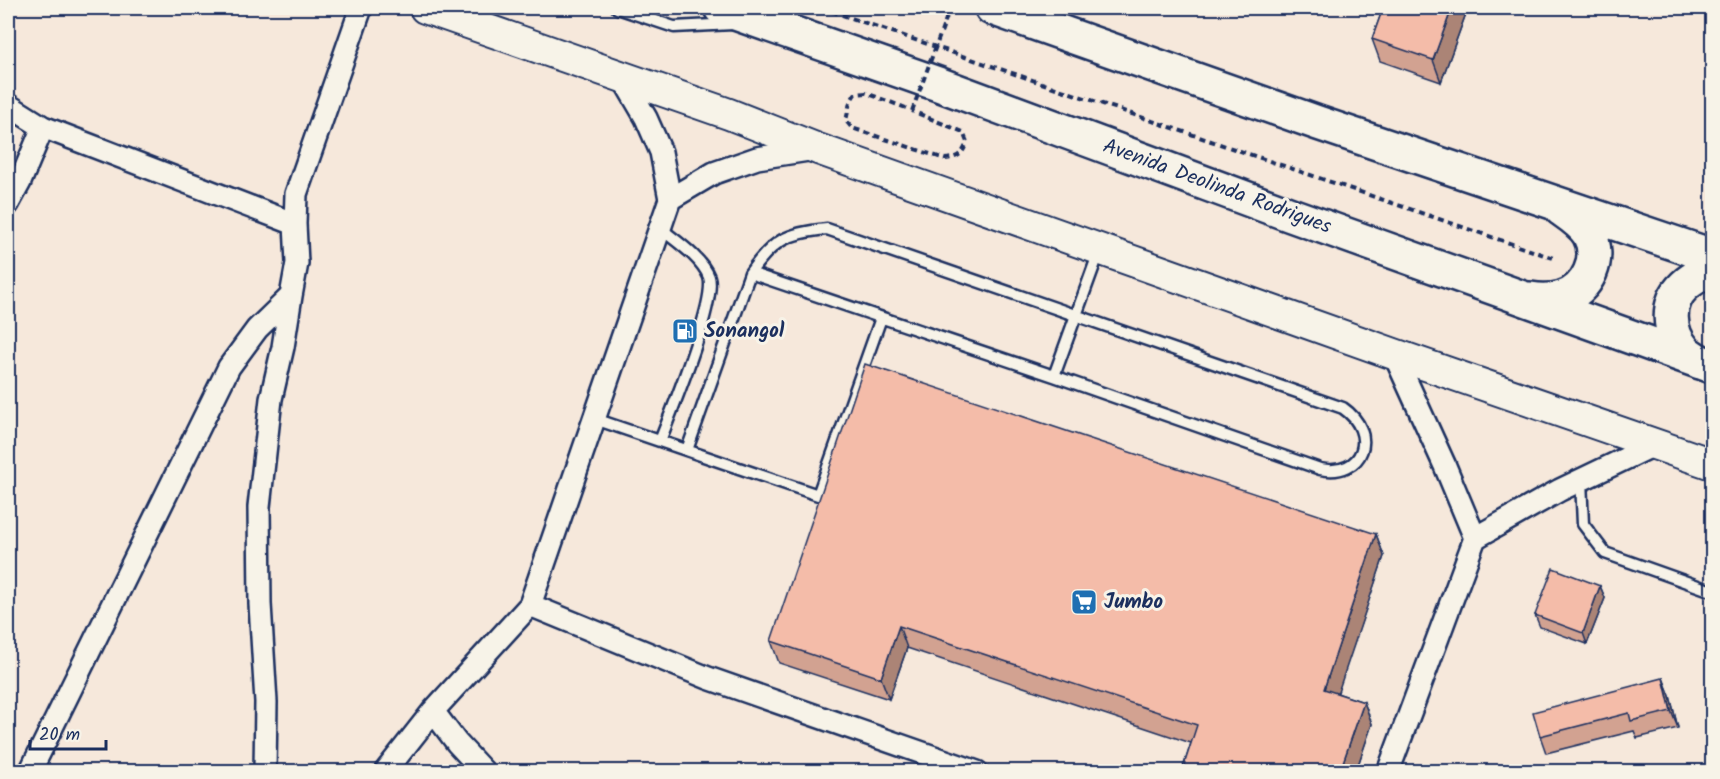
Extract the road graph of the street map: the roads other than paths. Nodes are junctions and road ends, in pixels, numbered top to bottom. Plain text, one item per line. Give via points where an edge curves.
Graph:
1 (361, 8) edge
2 (425, 8) edge
3 (616, 8) edge
4 (722, 8) edge
5 (992, 8) edge
6 (765, 23) junction
7 (622, 77) junction
8 (8, 105) edge
9 (43, 127) junction
10 (818, 149) junction
11 (670, 199) junction
12 (1552, 203) junction
13 (8, 204) edge
14 (295, 224) junction
15 (660, 228) junction
16 (1100, 249) junction
17 (1713, 256) edge
18 (1713, 268) edge
19 (750, 273) junction
20 (291, 296) junction
21 (1525, 299) junction
22 (1076, 317) junction
23 (881, 318) junction
24 (1394, 354) junction
25 (1709, 366) edge
26 (1054, 376) junction
27 (595, 419) junction
28 (660, 441) junction
29 (1656, 444) junction
30 (687, 450) junction
31 (1713, 464) edge
32 (1581, 480) junction
33 (1475, 538) junction
34 (1713, 591) edge
35 (530, 605) junction
36 (433, 711) junction
37 (30, 771) edge
38 (265, 771) edge
39 (386, 771) edge
40 (484, 771) edge
41 (977, 771) edge
42 (1388, 771) edge

1 - 14 street via 296,194
2 - 7 street
3 - 6 lane via 674,27
4 - 6 highway, Avenida Deolinda Rodrigues
5 - 12 highway
6 - 21 highway, Avenida Deolinda Rodrigues
7 - 10 street
7 - 11 street via 661,152
8 - 9 street
9 - 13 street
9 - 14 street
10 - 11 street via 756,158 714,173
10 - 16 street
11 - 15 street
12 - 17 highway
12 - 21 highway via 1575,218 1588,234 1595,252 1591,270 1584,284 1565,297 1547,302
14 - 20 street via 297,263
15 - 27 street
15 - 28 lane via 691,252 709,278 706,314
16 - 22 lane
16 - 24 street
18 - 25 highway via 1684,286 1673,301 1671,318 1676,338 1685,351
19 - 22 lane via 763,254 782,239 803,231 827,229
19 - 23 lane
19 - 30 lane
20 - 37 street via 257,329 229,367
20 - 38 street via 271,399 259,507
21 - 25 highway, Avenida Deolinda Rodrigues
22 - 26 lane
22 - 26 lane via 1343,408 1363,430 1362,449 1357,459 1341,470 1320,470
23 - 26 lane
23 - 30 lane via 818,495
24 - 29 street
24 - 33 street
27 - 28 lane
27 - 35 street
28 - 30 lane
29 - 31 street
29 - 32 street
32 - 33 street
32 - 34 lane via 1583,524 1605,553
33 - 42 street
35 - 36 street
35 - 41 street via 708,678
36 - 39 street
36 - 40 street

